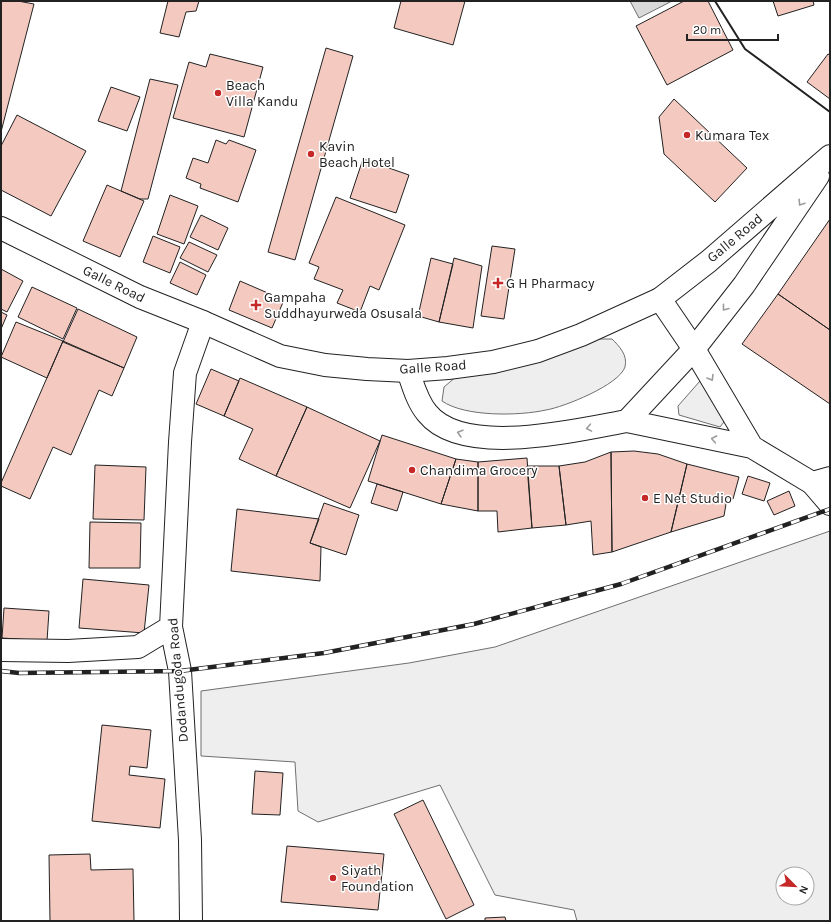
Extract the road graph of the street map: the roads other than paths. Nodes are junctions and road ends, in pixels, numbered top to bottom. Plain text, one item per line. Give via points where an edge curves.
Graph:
1 (830, 157) edge
2 (1, 228) edge
3 (660, 298) junction
4 (203, 322) junction
5 (694, 349) junction
6 (408, 371) junction
7 (627, 421) junction
8 (752, 447) junction
9 (821, 480) edge
10 (830, 504) edge
11 (171, 627) junction
12 (1, 650) edge
13 (190, 921) edge

1 - 3 main road, Galle Road via 709,261
1 -> 5 main road via 753,272
2 - 4 main road, Galle Road via 140,297
3 - 5 main road
3 - 6 main road, Galle Road via 581,335 538,351 493,362
4 - 6 main road, Galle Road via 280,356 325,365
4 - 11 main road, Dodandugoda Road via 185,374
5 - 7 main road
5 -> 8 main road
7 -> 6 main road via 547,435 491,438 456,433 427,414 417,397
8 -> 7 main road
8 - 9 main road
9 - 10 main road
11 - 12 main road via 138,647 68,651
11 - 13 main road, Dodandugoda Road via 180,671 190,840

